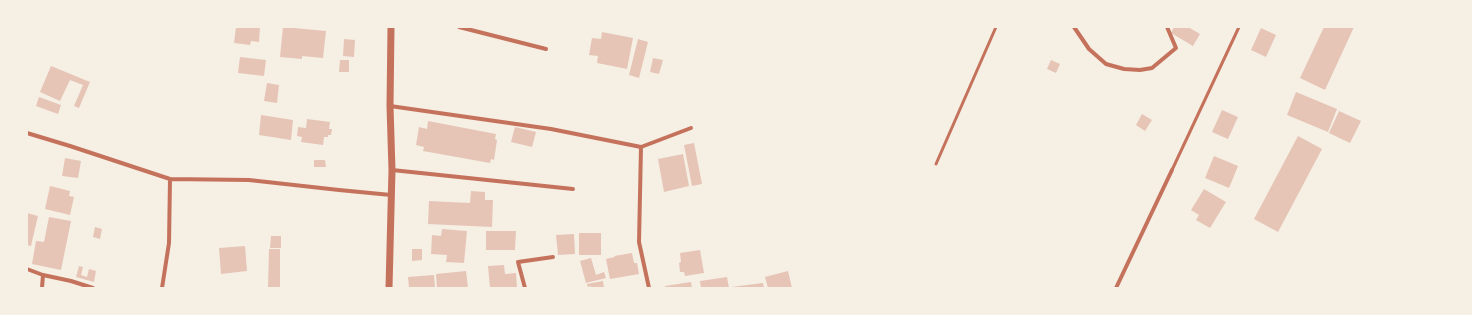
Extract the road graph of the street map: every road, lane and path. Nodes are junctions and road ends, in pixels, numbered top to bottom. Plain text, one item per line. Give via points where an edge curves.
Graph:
1 (391, 27) edge
2 (459, 27) edge
3 (996, 27) edge
4 (1074, 27) edge
5 (1167, 27) edge
6 (1239, 27) edge
7 (546, 49) dead end
8 (390, 106) junction
9 (691, 128) dead end
10 (27, 134) edge
11 (641, 147) junction
12 (936, 164) dead end
13 (392, 170) junction
14 (1172, 170) joint
15 (170, 179) junction
16 (573, 189) dead end
17 (391, 195) junction
18 (553, 257) dead end
19 (27, 269) edge
20 (43, 275) junction
21 (42, 288) edge
22 (93, 288) edge
23 (162, 288) edge
24 (389, 288) edge
25 (525, 288) edge
26 (649, 288) edge
27 (1116, 288) edge

1 - 8 street
2 - 7 street
3 - 12 lane
4 - 5 street via 1089,49 1106,64 1140,70 1152,68 1176,48
6 - 14 lane
8 - 11 street via 551,129
8 - 13 street
9 - 11 street
10 - 15 street
11 - 26 street via 639,242
13 - 16 street
13 - 17 street
14 - 27 street
15 - 17 street via 249,180
15 - 23 street via 169,243
17 - 24 street
18 - 25 street via 518,262
19 - 20 street
20 - 21 street
20 - 22 street

